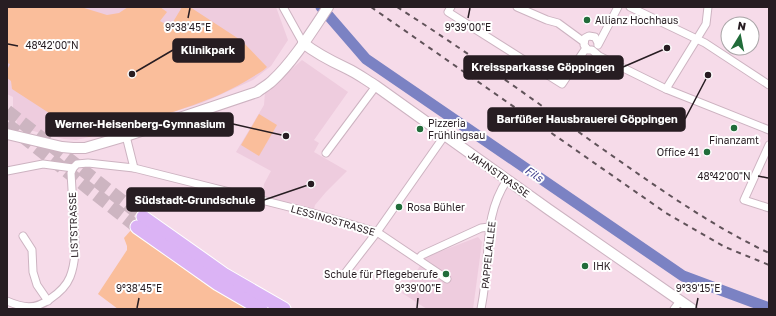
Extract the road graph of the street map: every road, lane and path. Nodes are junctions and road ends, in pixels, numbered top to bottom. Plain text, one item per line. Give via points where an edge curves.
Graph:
1 (283, 7) edge
2 (328, 7) edge
3 (451, 7) edge
4 (517, 7) edge
5 (614, 7) edge
6 (618, 7) edge
7 (630, 7) edge
8 (708, 7) edge
9 (697, 39) junction
10 (596, 40) junction
11 (303, 44) junction
12 (587, 47) junction
13 (769, 85) edge
14 (376, 86) junction
15 (666, 89) junction
16 (769, 130) edge
17 (7, 134) edge
18 (445, 135) junction
19 (126, 136) junction
20 (769, 145) edge
21 (326, 154) dead end
22 (73, 168) junction
23 (134, 168) junction
24 (7, 171) edge
25 (507, 180) junction
26 (769, 208) edge
27 (489, 228) junction
28 (377, 232) junction
29 (23, 236) dead end
30 (418, 259) junction
31 (346, 272) dead end
32 (447, 279) dead end
33 (7, 301) edge
34 (48, 301) junction
35 (677, 305) edge
36 (261, 309) edge
37 (284, 309) edge
38 (481, 309) edge
39 (692, 309) edge

1 - 11 street
2 - 11 main road
3 - 12 street via 448,12 562,84
4 - 12 street via 558,23
5 - 10 street
6 - 10 street via 606,32
7 - 9 street
8 - 9 street via 706,24
9 - 13 street
9 - 15 street
10 - 12 street via 597,47
10 - 12 street via 587,37
11 - 14 main road, JAHNSTRASSE
11 - 19 main road via 272,82 257,92
12 - 15 street via 599,56
14 - 18 main road, JAHNSTRASSE
14 - 21 street
15 - 16 street
17 - 19 main road via 73,148 85,148
18 - 25 main road, JAHNSTRASSE
18 - 28 street
19 - 23 street
20 - 26 street via 744,200
22 - 23 street, LESSINGSTRASSE via 77,164 88,163
22 - 24 street via 44,164
22 - 34 street, LISTSTRASSE via 71,172 74,265 70,278 61,292
23 - 28 street, LESSINGSTRASSE via 313,213
25 - 27 street, PAPPELALLEE via 497,197
25 - 35 main road, JAHNSTRASSE
27 - 30 street via 481,228
27 - 38 street, PAPPELALLEE
28 - 30 street, LESSINGSTRASSE
28 - 31 street
29 - 34 street via 32,250 37,285
30 - 32 street, LESSINGSTRASSE
33 - 34 street, LISTSTRASSE via 29,307
35 - 39 main road, JAHNSTRASSE
36 - 37 highway via 218,284 140,222

